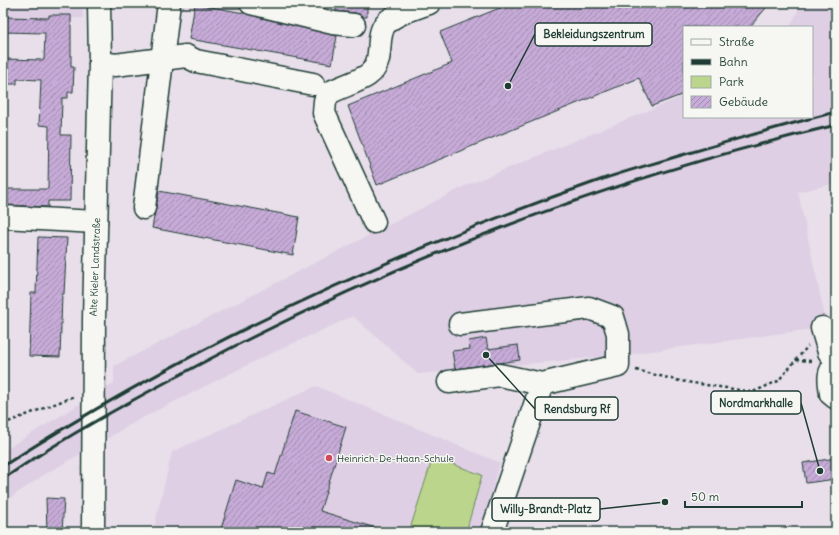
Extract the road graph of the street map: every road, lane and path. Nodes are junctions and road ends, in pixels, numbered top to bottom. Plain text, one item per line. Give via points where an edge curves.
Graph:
1 (99, 3) edge
2 (169, 3) edge
3 (251, 3) edge
4 (429, 3) edge
5 (354, 25) dead end
6 (162, 58) junction
7 (100, 62) junction
8 (313, 84) dead end
9 (144, 208) dead end
10 (3, 217) edge
11 (96, 222) junction
12 (374, 222) dead end
13 (460, 324) dead end
14 (823, 331) joint
15 (836, 360) edge
16 (836, 364) edge
17 (618, 366) junction
18 (449, 382) dead end
19 (542, 384) junction
20 (93, 390) junction
21 (836, 398) edge
22 (3, 424) edge
23 (93, 532) edge
24 (492, 532) edge

1 - 7 street, Alte Kieler Landstraße
2 - 6 street
3 - 5 street via 333,23
4 - 12 street via 399,14 386,23 381,36 377,65 368,75 328,93 325,101 324,113
6 - 7 street via 115,64
6 - 8 street via 186,56 196,61
6 - 9 street
7 - 11 street, Alte Kieler Landstraße
10 - 11 street
11 - 20 street, Alte Kieler Landstraße
13 - 17 street via 589,308 613,317 618,334
14 - 15 street via 829,352
14 - 17 path via 778,381 753,392 680,381
16 - 21 street via 828,375 830,394
17 - 19 street
18 - 19 street via 499,375
19 - 24 street
20 - 22 path
20 - 23 street, Alte Kieler Landstraße

